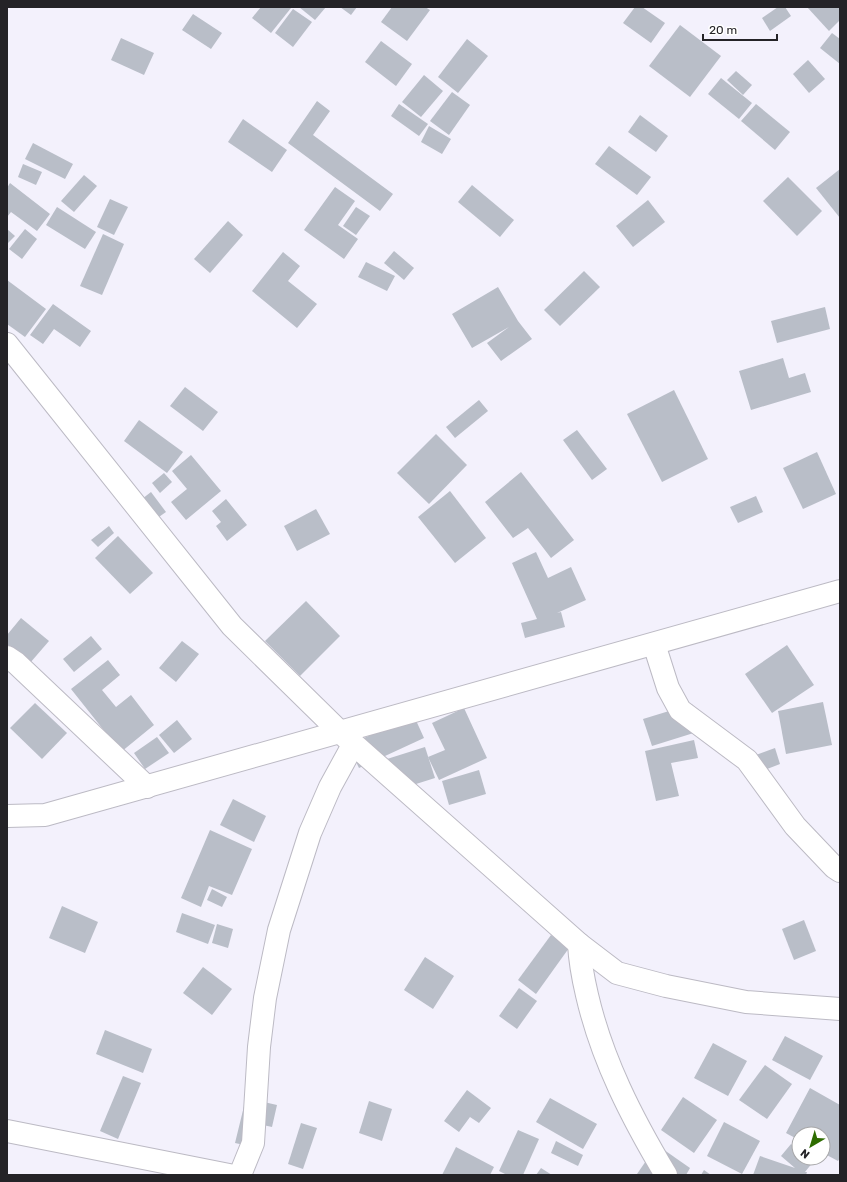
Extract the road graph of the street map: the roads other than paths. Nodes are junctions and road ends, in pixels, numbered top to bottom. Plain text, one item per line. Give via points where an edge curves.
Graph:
1 (7, 344) edge
2 (840, 592) edge
3 (654, 644) junction
4 (7, 657) edge
5 (347, 738) junction
6 (147, 787) junction
7 (7, 816) edge
8 (840, 871) edge
9 (579, 944) junction
10 (840, 1009) edge
11 (7, 1131) edge
12 (229, 1175) edge
13 (240, 1175) edge
14 (666, 1175) edge

1 - 5 street via 232,626
2 - 3 street
3 - 5 street
3 - 8 street via 668,688 680,710 747,760 795,826
4 - 6 street
5 - 6 street
5 - 9 street
5 - 13 street via 330,787 310,832 279,930 265,998 259,1047 253,1143
6 - 7 street via 45,815
9 - 10 street via 617,973 666,986 746,1002
9 - 14 street via 580,964 593,1022 614,1080
11 - 12 street

